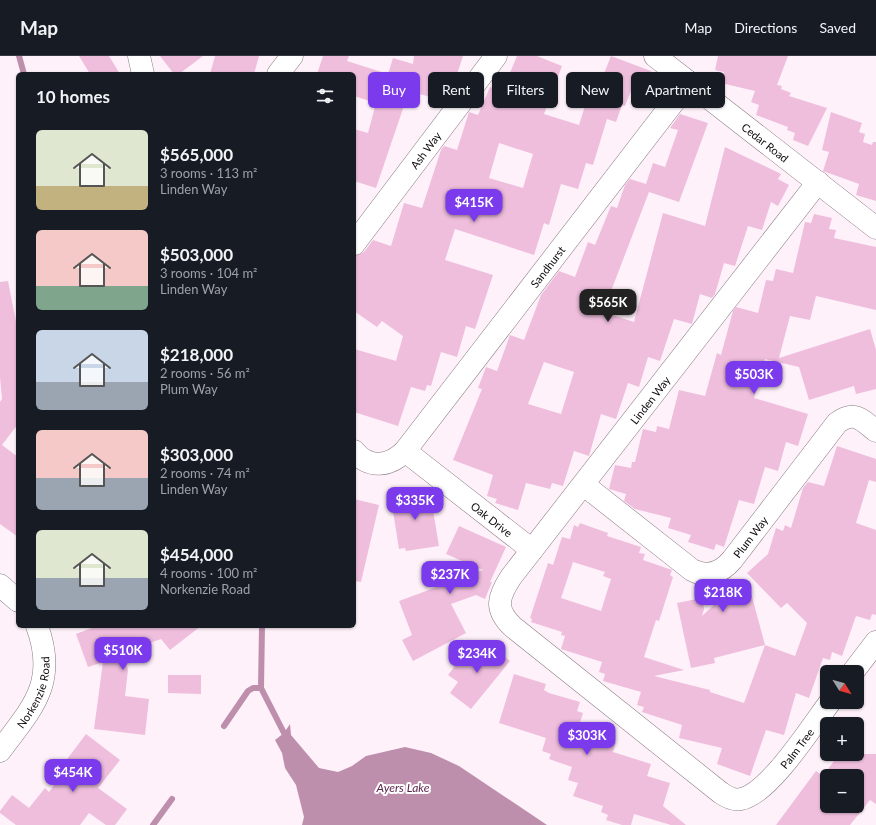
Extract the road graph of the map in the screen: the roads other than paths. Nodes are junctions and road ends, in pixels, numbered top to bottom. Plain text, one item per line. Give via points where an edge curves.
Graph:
1 (139, 56) edge
2 (292, 56) edge
3 (496, 56) edge
4 (655, 56) edge
5 (143, 72) edge
6 (280, 72) edge
7 (676, 72) edge
8 (669, 108) edge
9 (723, 108) edge
10 (818, 182) junction
11 (876, 228) edge
12 (356, 241) edge
13 (876, 431) edge
14 (405, 451) junction
15 (356, 453) edge
16 (584, 485) junction
17 (532, 550) junction
18 (0, 585) edge
19 (16, 599) edge
20 (38, 628) edge
21 (876, 642) edge
22 (858, 665) edge
23 (825, 709) edge
24 (0, 751) edge
25 (758, 792) joint

1 - 5 street
2 - 6 street
3 - 12 street, Ash Way
4 - 7 street, Cedar Road
8 - 14 street, Sandhurst
9 - 10 street, Cedar Road
10 - 11 street, Cedar Road
10 - 16 street, Linden Way
13 - 16 street, Plum Way via 856,417 849,416 837,423 732,560 712,574 704,575 692,570
14 - 15 street via 393,461 378,464 370,464
14 - 17 street, Oak Drive
16 - 17 street, Linden Way
17 - 25 street, Linden Way via 500,596 499,605 508,622 721,793 734,800 740,800
18 - 19 street
20 - 24 street, Norkenzie Road via 44,647 42,687 31,709
21 - 22 street
23 - 25 street, Palm Tree via 770,781

